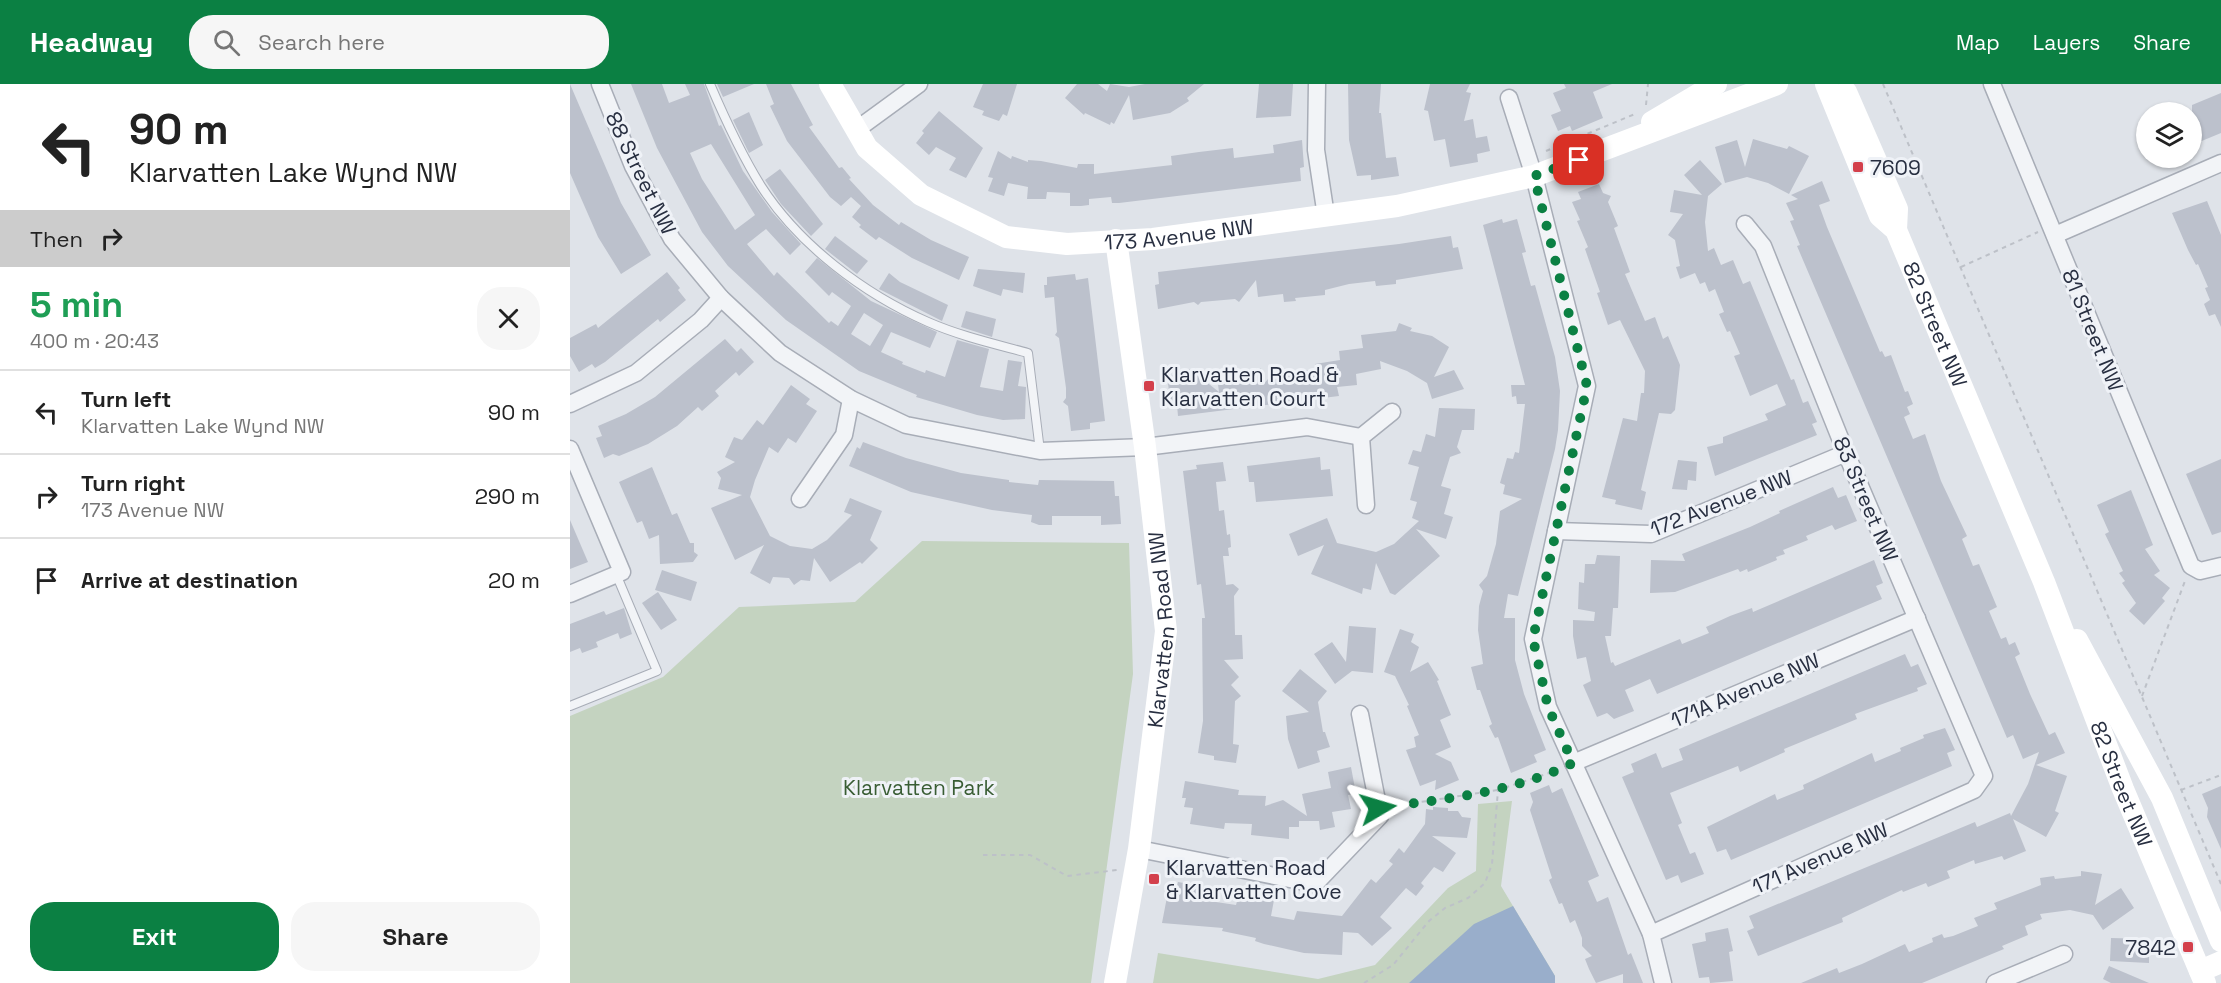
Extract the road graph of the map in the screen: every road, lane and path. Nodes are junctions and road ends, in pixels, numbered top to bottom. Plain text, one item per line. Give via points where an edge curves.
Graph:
1 (600, 84) edge
2 (710, 84) edge
3 (830, 84) edge
4 (919, 84) edge
5 (1317, 84) edge
6 (1648, 84) edge
7 (1716, 84) edge
8 (1777, 84) edge
9 (1826, 84) edge
10 (1843, 84) edge
11 (1882, 84) edge
12 (1992, 84) edge
13 (1509, 98) dead end
14 (1656, 102) dead end
15 (1636, 113) dead end
16 (856, 130) junction
17 (1602, 152) junction
18 (1532, 167) junction
19 (2220, 167) edge
20 (1326, 216) junction
21 (1745, 224) dead end
22 (1896, 230) junction
23 (2053, 231) junction
24 (1116, 240) junction
25 (1961, 267) junction
26 (721, 298) junction
27 (851, 399) junction
28 (570, 404) edge
29 (1392, 412) dead end
30 (1361, 437) junction
31 (1145, 447) junction
32 (570, 449) edge
33 (1040, 451) junction
34 (1846, 453) junction
35 (800, 500) dead end
36 (1366, 505) dead end
37 (1556, 531) junction
38 (2221, 566) edge
39 (2195, 568) junction
40 (619, 573) junction
41 (2044, 582) junction
42 (570, 594) edge
43 (1917, 618) junction
44 (2142, 696) junction
45 (570, 706) edge
46 (1360, 714) dead end
47 (1573, 763) junction
48 (2221, 775) edge
49 (1984, 776) joint
50 (1498, 790) junction
51 (2172, 794) junction
52 (1378, 808) junction
53 (983, 855) dead end
54 (1137, 860) junction
55 (2221, 884) edge
56 (1650, 934) junction
57 (2221, 941) edge
58 (2064, 954) dead end
59 (2221, 962) edge
60 (2203, 977) edge
61 (1115, 983) edge
62 (1364, 983) edge
63 (1663, 983) edge
64 (1995, 983) edge

1 - 26 street, 88 Street NW via 633,166 672,239
2 - 33 lane via 761,187 827,259 875,294 928,322 1028,353
3 - 16 street, 173 Avenue NW
4 - 16 street
5 - 20 street via 1316,150
6 - 14 path via 1646,108
7 - 17 street, 173 Avenue NW
8 - 17 street, 173 Avenue NW
9 - 22 street, 82 Street NW via 1880,216
10 - 22 street, 82 Street NW via 1898,209
11 - 25 path
12 - 23 street, 81 Street NW
13 - 18 street
15 - 18 path
16 - 24 street, 173 Avenue NW via 867,148 921,195 1006,237 1068,244
17 - 18 street, 173 Avenue NW
18 - 20 street, 173 Avenue NW via 1397,206
18 - 37 street via 1587,386
19 - 23 street
20 - 24 street, 173 Avenue NW via 1154,239
21 - 34 street, 83 Street NW via 1763,246
22 - 41 street, 82 Street NW
23 - 25 path
23 - 39 street, 81 Street NW
24 - 31 street, Klarvatten Road NW
25 - 44 path
26 - 27 street, 88 Street NW via 780,353
26 - 28 street via 701,320 636,373
27 - 33 street, 88 Street NW via 906,425
27 - 35 street via 844,435
29 - 30 street
30 - 31 street, 88 Street NW via 1307,427
30 - 36 street
31 - 33 street, 88 Street NW
31 - 54 street, Klarvatten Road NW via 1166,631
32 - 40 street
34 - 37 street, 172 Avenue NW via 1651,534
34 - 43 street, 83 Street NW
37 - 47 street via 1533,639 1548,707
38 - 39 street
39 - 44 path
40 - 42 street
40 - 45 lane via 657,671
41 - 51 street, 82 Street NW
41 - 60 street, 82 Street NW via 2099,729
43 - 47 street, 171A Avenue NW
43 - 49 street, 83 Street NW
44 - 51 path
46 - 52 street
47 - 50 path
47 - 56 street
48 - 51 path
49 - 56 street, 171 Avenue NW via 1974,790
50 - 52 path
50 - 62 path via 1492,864 1485,884 1428,921 1393,965
51 - 55 path
51 - 57 street, 82 Street NW
52 - 54 street via 1380,816 1315,884
53 - 54 path via 1030,855 1067,876
54 - 61 street, Klarvatten Road NW
56 - 63 street
58 - 64 street
59 - 60 street

